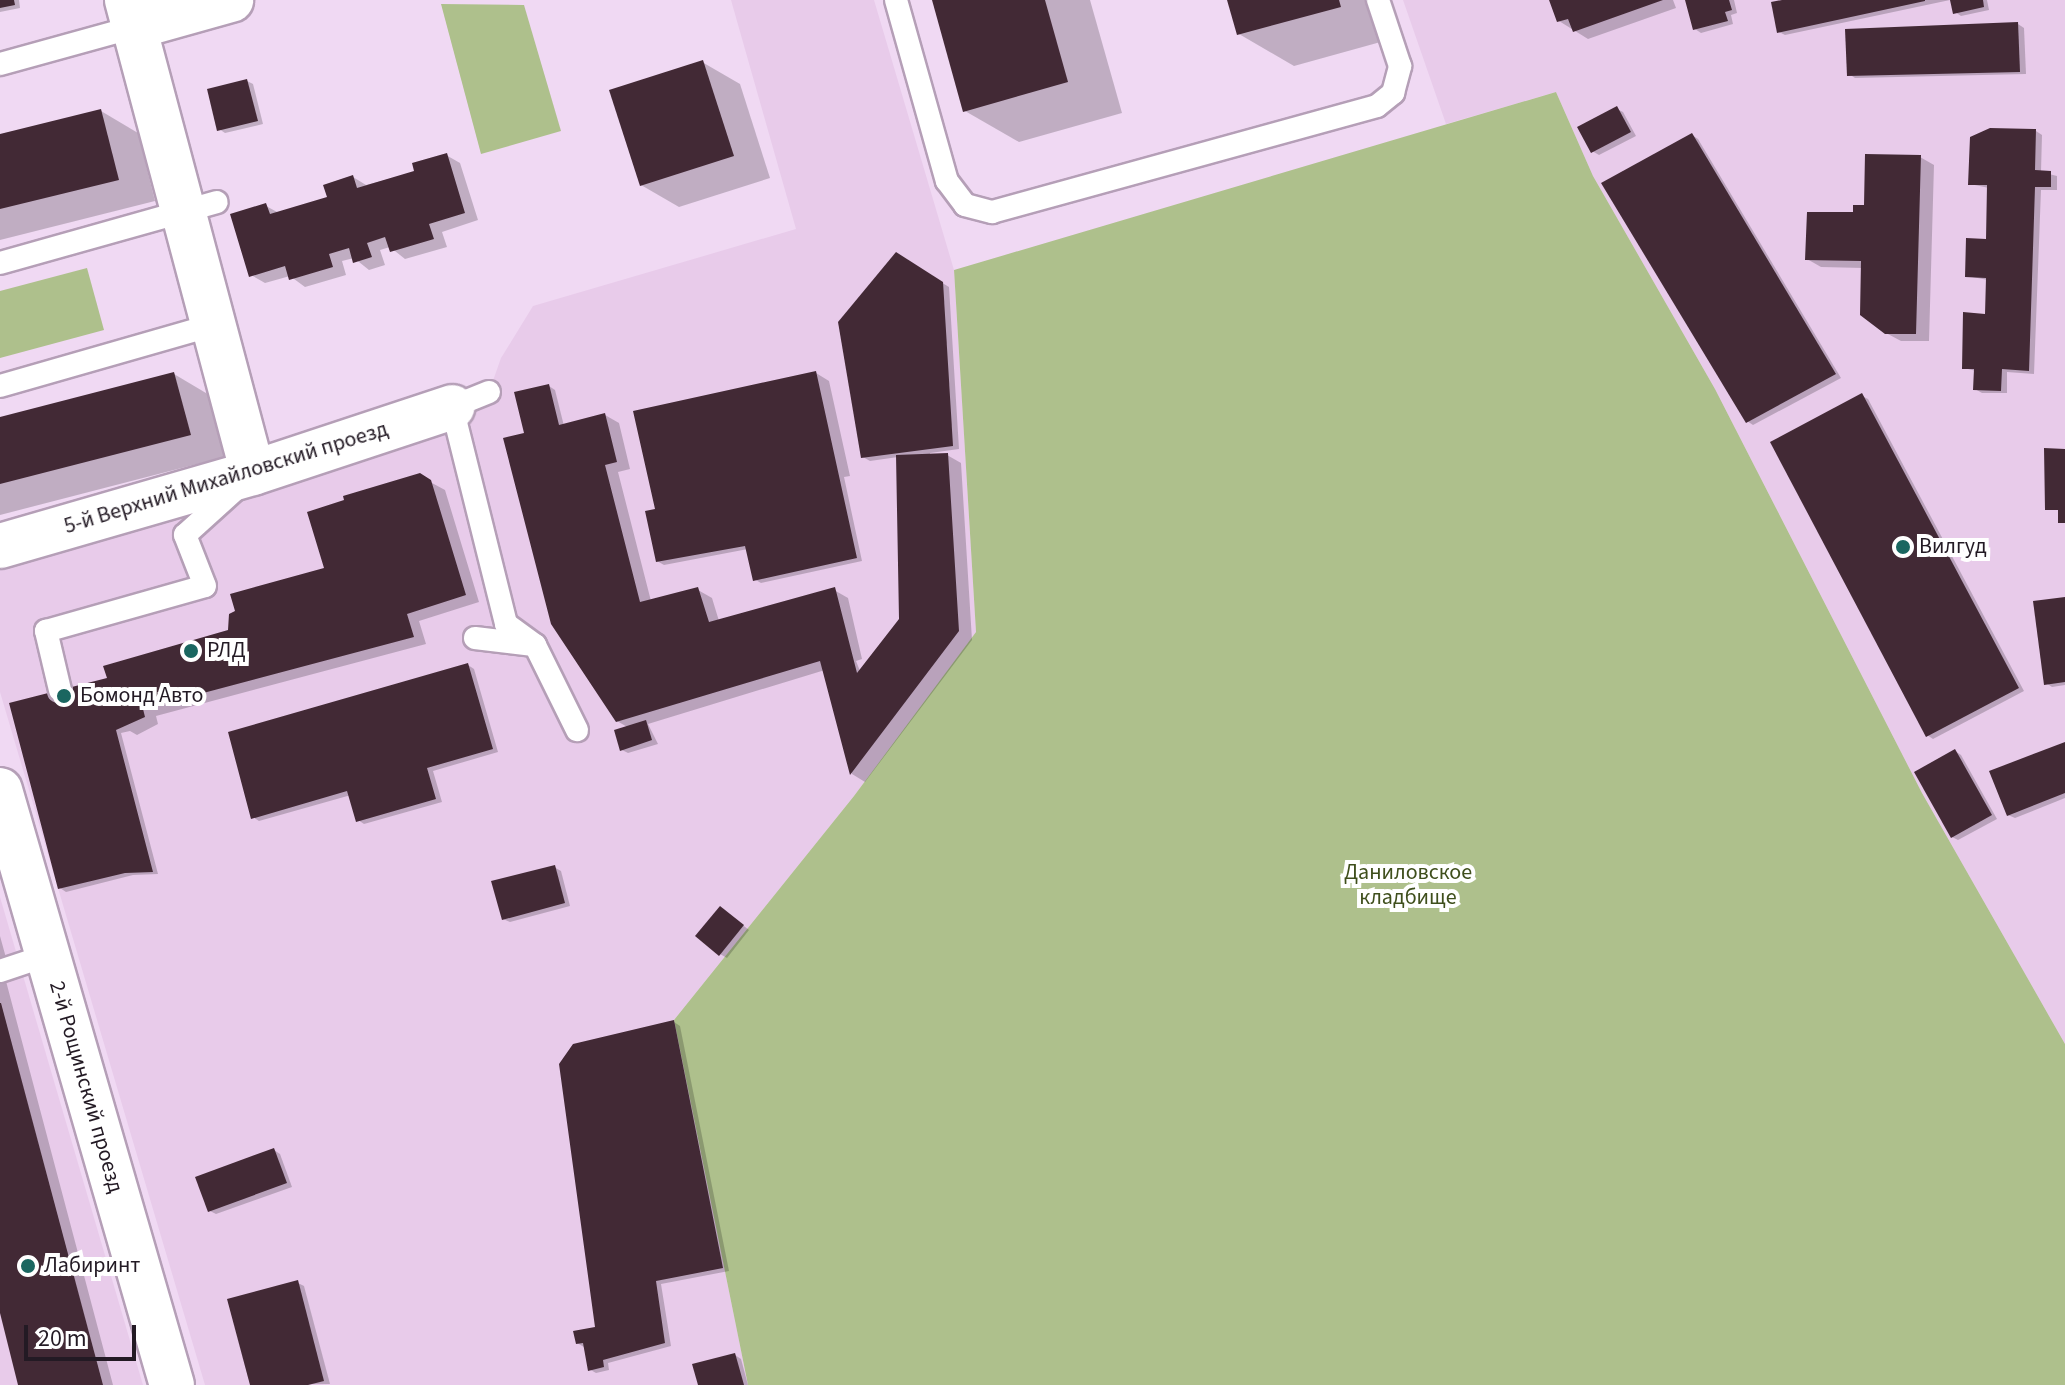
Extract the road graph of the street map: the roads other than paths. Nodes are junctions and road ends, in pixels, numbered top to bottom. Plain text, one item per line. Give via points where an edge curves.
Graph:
1 (231, 0) edge
2 (896, 0) edge
3 (1378, 0) edge
4 (130, 14) edge
5 (0, 64) edge
6 (200, 207) junction
7 (0, 263) edge
8 (213, 325) junction
9 (0, 386) edge
10 (471, 400) joint
11 (253, 473) junction
12 (0, 546) edge
13 (475, 638) dead end
14 (535, 645) junction
15 (60, 690) dead end
16 (577, 730) dead end
17 (0, 790) edge
18 (48, 955) junction
19 (0, 971) edge
20 (172, 1385) edge

1 - 4 street
2 - 3 lane via 947,181 965,205 992,212 1377,106 1393,93 1400,66
4 - 5 lane
4 - 6 street
6 - 7 lane
6 - 8 street
8 - 9 lane
8 - 11 street
10 - 11 street, 5-й Верхний Михайловский проезд
10 - 14 lane via 506,624
11 - 12 street, 5-й Верхний Михайловский проезд
11 - 15 lane via 185,535 205,586 46,631
13 - 14 lane
14 - 16 lane
17 - 18 street, 2-й Рощинский проезд
18 - 19 lane
18 - 20 street, 2-й Рощинский проезд

